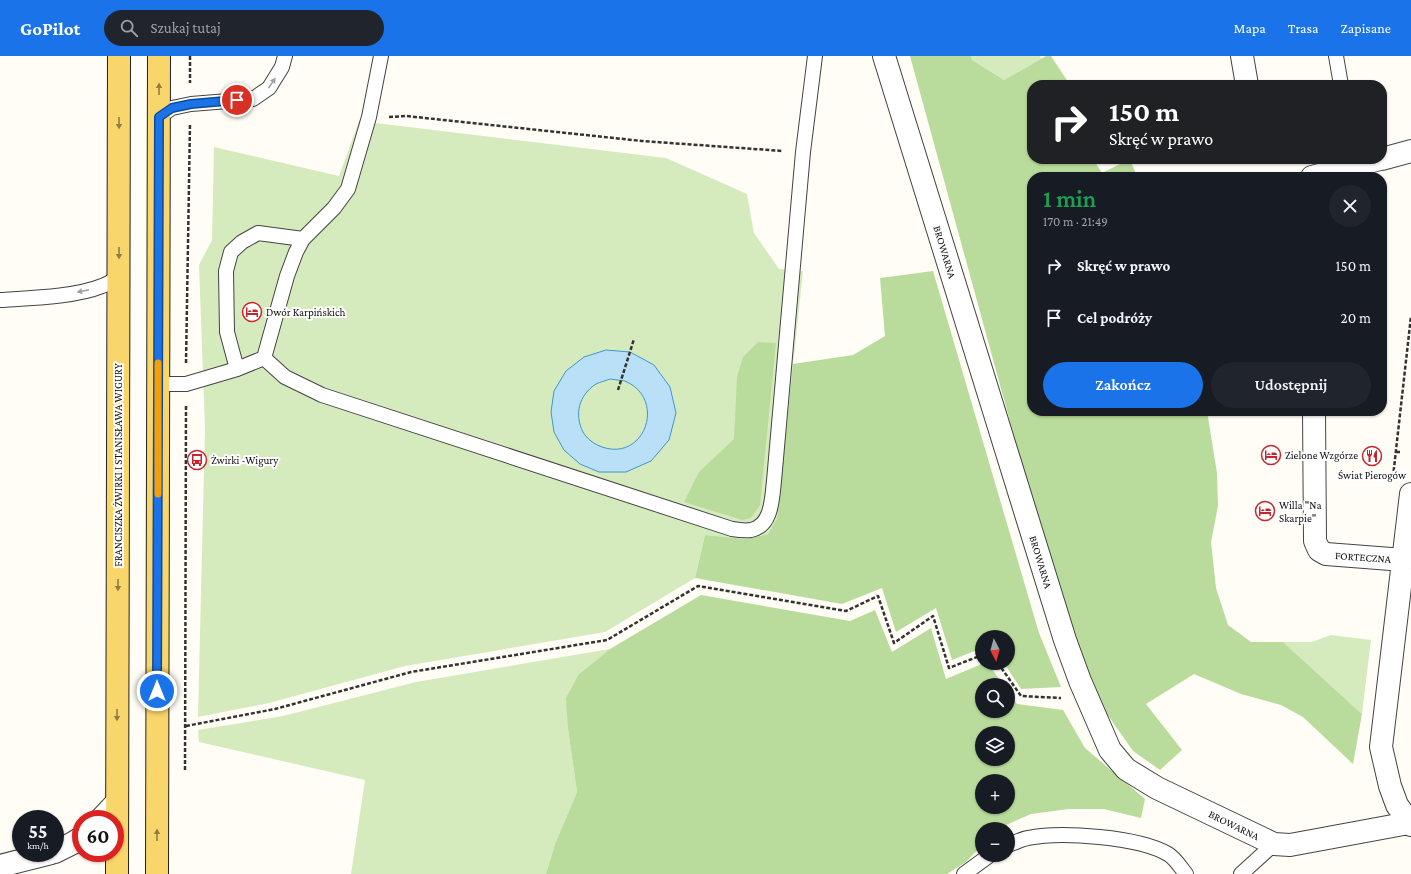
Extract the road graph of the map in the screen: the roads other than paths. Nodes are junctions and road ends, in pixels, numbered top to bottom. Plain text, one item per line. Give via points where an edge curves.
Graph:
1 (120, 56) edge
2 (159, 56) edge
3 (285, 56) edge
4 (381, 56) edge
5 (815, 56) edge
6 (884, 56) edge
7 (1242, 56) edge
8 (1336, 56) edge
9 (1246, 80) edge
10 (1340, 80) edge
11 (159, 117) junction
12 (1387, 144) edge
13 (1411, 150) edge
14 (1387, 157) edge
15 (1362, 164) edge
16 (1331, 172) edge
17 (303, 239) junction
18 (119, 277) junction
19 (0, 300) edge
20 (264, 358) junction
21 (237, 369) junction
22 (158, 384) junction
23 (1314, 416) edge
24 (1411, 494) edge
25 (1404, 560) junction
26 (117, 802) junction
27 (109, 810) edge
28 (1410, 824) edge
29 (1015, 843) edge
30 (1274, 844) junction
31 (16, 862) edge
32 (980, 862) edge
33 (0, 866) edge
34 (117, 874) edge
35 (157, 874) edge
36 (964, 874) edge
37 (1186, 874) edge
38 (1241, 874) edge

1 -> 18 main road, FRANCISZKA ŻWIRKI I STANISŁAWA WIGURY
11 -> 2 main road
11 -> 3 lane via 172,108 191,104 253,99 269,88 282,67
4 - 17 lane via 369,117 348,189 334,208
5 - 20 lane via 803,152 771,509 763,525 751,530 732,529 322,395 285,377
6 - 30 street, BROWARNA via 1065,640 1110,750 1126,769 1157,788
7 - 9 street
8 - 10 lane
11 - 22 main road
12 - 13 street
13 - 14 street
15 - 16 street
17 - 20 lane via 287,276
17 - 21 lane via 258,233 231,252 226,271 227,332
18 -> 19 lane via 86,291
18 -> 26 main road, FRANCISZKA ŻWIRKI I STANISŁAWA WIGURY
20 - 21 lane
21 - 22 lane via 186,384
35 -> 22 main road
23 - 25 street, FORTECZNA via 1315,541 1319,550 1326,554
24 - 25 street
25 - 28 street via 1381,747 1397,805
26 - 27 street
26 - 34 main road, FRANCISZKA ŻWIRKI I STANISŁAWA WIGURY
28 - 30 street, BROWARNA via 1290,845
29 - 37 lane via 1028,838 1065,834 1121,839 1156,847 1170,855
30 - 38 lane
31 - 33 street
32 - 36 lane

